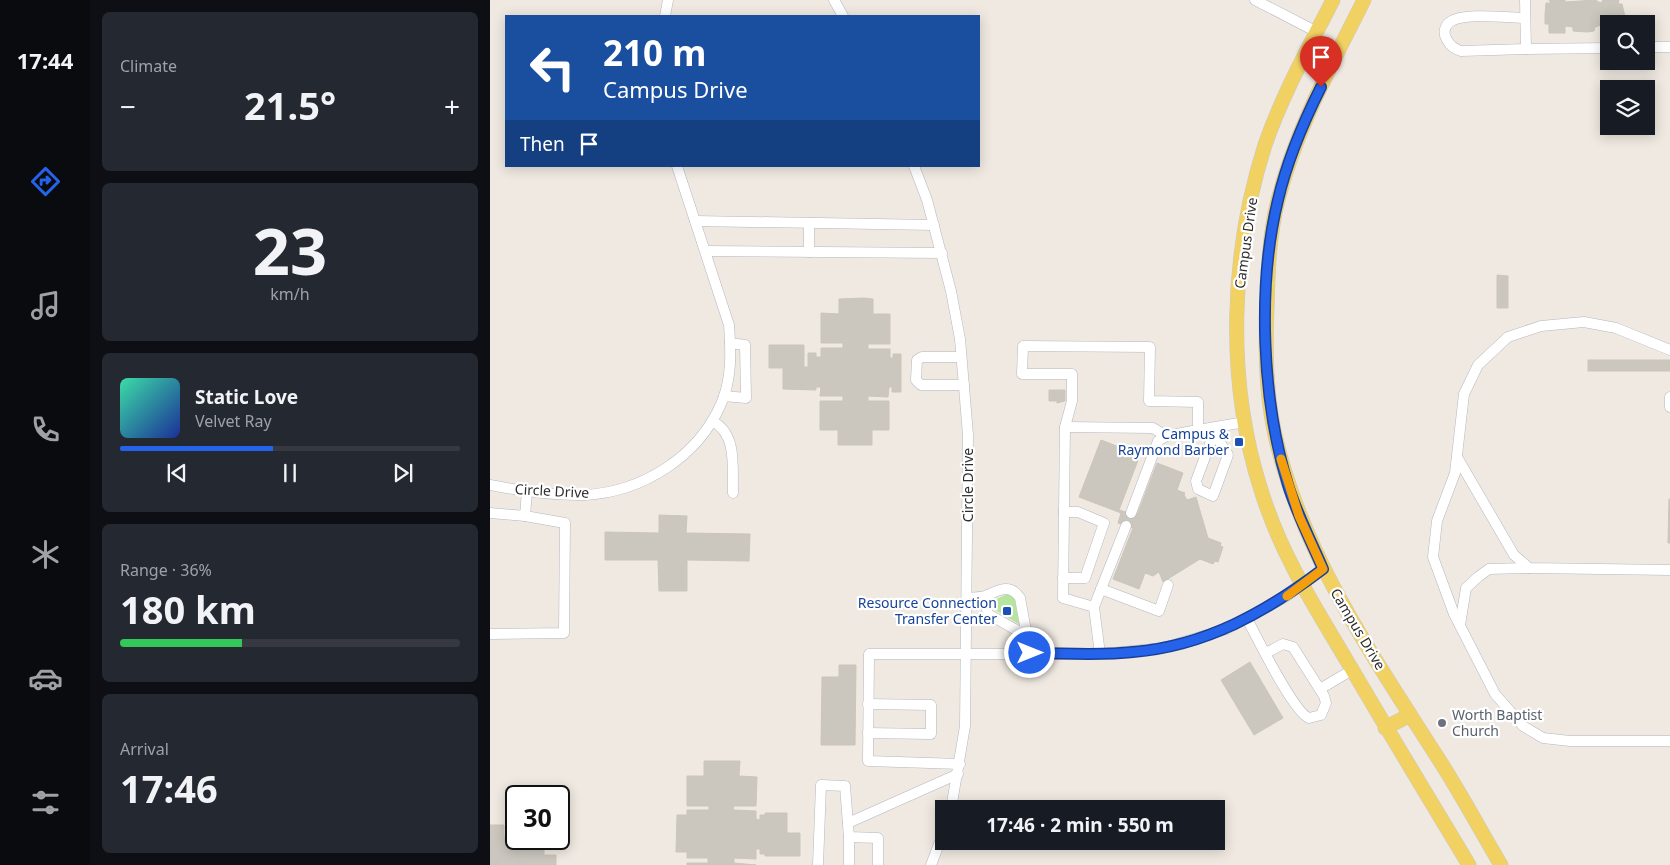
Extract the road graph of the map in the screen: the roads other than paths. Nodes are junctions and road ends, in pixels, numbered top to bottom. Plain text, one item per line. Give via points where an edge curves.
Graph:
1 (668, 0) edge
2 (834, 0) edge
3 (1255, 0) edge
4 (1364, 0) edge
5 (1525, 0) edge
6 (1329, 1) edge
7 (665, 15) edge
8 (842, 15) edge
9 (1526, 18) junction
10 (1317, 32) junction
11 (1655, 47) edge
12 (1670, 47) edge
13 (1600, 48) edge
14 (1526, 49) junction
15 (677, 167) edge
16 (914, 167) edge
17 (695, 221) junction
18 (810, 222) junction
19 (934, 224) junction
20 (706, 251) junction
21 (809, 252) junction
22 (942, 253) junction
23 (730, 343) junction
24 (1670, 350) edge
25 (961, 357) junction
26 (964, 385) junction
27 (724, 396) junction
28 (1670, 397) edge
29 (1670, 407) edge
30 (712, 421) junction
31 (1245, 422) junction
32 (1066, 427) junction
33 (1198, 430) junction
34 (1214, 431) junction
35 (1166, 436) junction
36 (1457, 457) junction
37 (490, 485) edge
38 (528, 491) junction
39 (733, 493) dead end
40 (1064, 512) junction
41 (1131, 513) dead end
42 (490, 514) edge
43 (525, 516) junction
44 (1126, 526) dead end
45 (1529, 568) junction
46 (1323, 569) junction
47 (1670, 570) edge
48 (1063, 578) junction
49 (1168, 586) dead end
50 (1301, 586) junction
51 (1101, 589) junction
52 (987, 595) junction
53 (967, 598) junction
54 (1094, 607) junction
55 (1247, 619) junction
56 (1460, 625) junction
57 (490, 634) edge
58 (1027, 636) junction
59 (966, 653) junction
60 (1030, 653) junction
61 (1266, 653) junction
62 (1100, 654) junction
63 (1352, 670) junction
64 (1320, 690) junction
65 (868, 704) junction
66 (1410, 715) junction
67 (1385, 728) junction
68 (868, 732) junction
69 (1670, 742) edge
70 (959, 769) junction
71 (953, 800) edge
72 (848, 823) junction
73 (849, 837) junction
74 (936, 850) edge
75 (818, 865) edge
76 (850, 865) edge
77 (878, 865) edge
78 (930, 865) edge
79 (1469, 865) edge
80 (1501, 865) edge

1 - 7 street
2 - 8 street
3 - 10 street
4 - 46 main road, Campus Drive via 1313,103 1289,162 1278,200 1268,270 1266,335 1270,409 1296,508
5 - 9 street
6 - 10 main road, Campus Drive
9 - 14 street
9 - 14 street via 1462,17 1450,22 1446,28 1446,40 1452,48 1461,51
10 - 31 main road, Campus Drive via 1265,145 1246,224 1238,327
11 - 12 street
13 - 14 street
15 - 17 street, Circle Drive
16 - 19 street, Circle Drive
17 - 18 street
17 - 20 street, Circle Drive
18 - 19 street
18 - 21 street
19 - 22 street, Circle Drive
20 - 21 street
20 - 23 street, Circle Drive via 722,297
21 - 22 street
22 - 25 street, Circle Drive
23 - 27 street, Circle Drive
23 - 27 street via 745,345 746,398
24 - 36 street via 1616,328 1584,322 1541,326 1508,338 1478,365 1464,394
25 - 26 street, Circle Drive
25 - 26 street via 922,357 917,360 916,380 921,385
26 - 53 street, Circle Drive via 968,435
27 - 30 street, Circle Drive
28 - 29 street
30 - 38 street, Circle Drive via 685,454 644,481 585,495
30 - 39 street via 721,425 730,440
31 - 34 street
31 - 50 main road, Campus Drive via 1260,490
32 - 33 street via 1072,401 1072,374 1022,374 1023,346 1150,347 1149,401 1198,402
32 - 35 street via 1153,428
32 - 40 street
33 - 34 street
33 - 35 street
34 - 34 street via 1196,481 1198,489 1213,496 1228,455
35 - 41 street via 1158,441
36 - 45 street via 1514,555
36 - 56 street via 1455,473 1437,521 1433,556
37 - 38 street, Circle Drive
38 - 43 street
40 - 48 street
40 - 48 street via 1078,512 1104,523 1085,578
42 - 43 street
43 - 57 street via 565,523 564,633
44 - 51 street
45 - 47 street
45 - 56 street via 1489,569 1478,577 1466,588
46 - 50 street
46 - 66 main road, Campus Drive
48 - 54 street via 1062,598
49 - 51 street via 1159,611
50 - 55 street
50 - 63 main road, Campus Drive
51 - 54 street
52 - 53 street
52 - 58 street via 988,614
52 - 58 street via 1006,588 1016,592
53 - 59 street, Circle Drive
54 - 62 street
55 - 61 street
55 - 62 street via 1227,629 1163,648
56 - 69 street via 1495,694 1523,726 1543,738 1570,742
58 - 60 street
59 - 60 street
59 - 65 street via 869,654
59 - 70 street, Circle Drive via 965,726
60 - 62 street
61 - 64 street via 1289,644
61 - 64 street via 1303,716 1315,718 1321,715 1326,703
63 - 64 street
63 - 67 main road, Campus Drive
65 - 68 street
65 - 68 street via 931,705 931,734
66 - 67 main road
66 - 80 main road, Campus Drive
67 - 79 main road, Campus Drive
68 - 70 street via 868,761
70 - 71 street, Circle Drive
70 - 72 street
72 - 73 street
72 - 75 street via 845,786 820,785
73 - 76 street
73 - 77 street via 878,838
74 - 78 street

